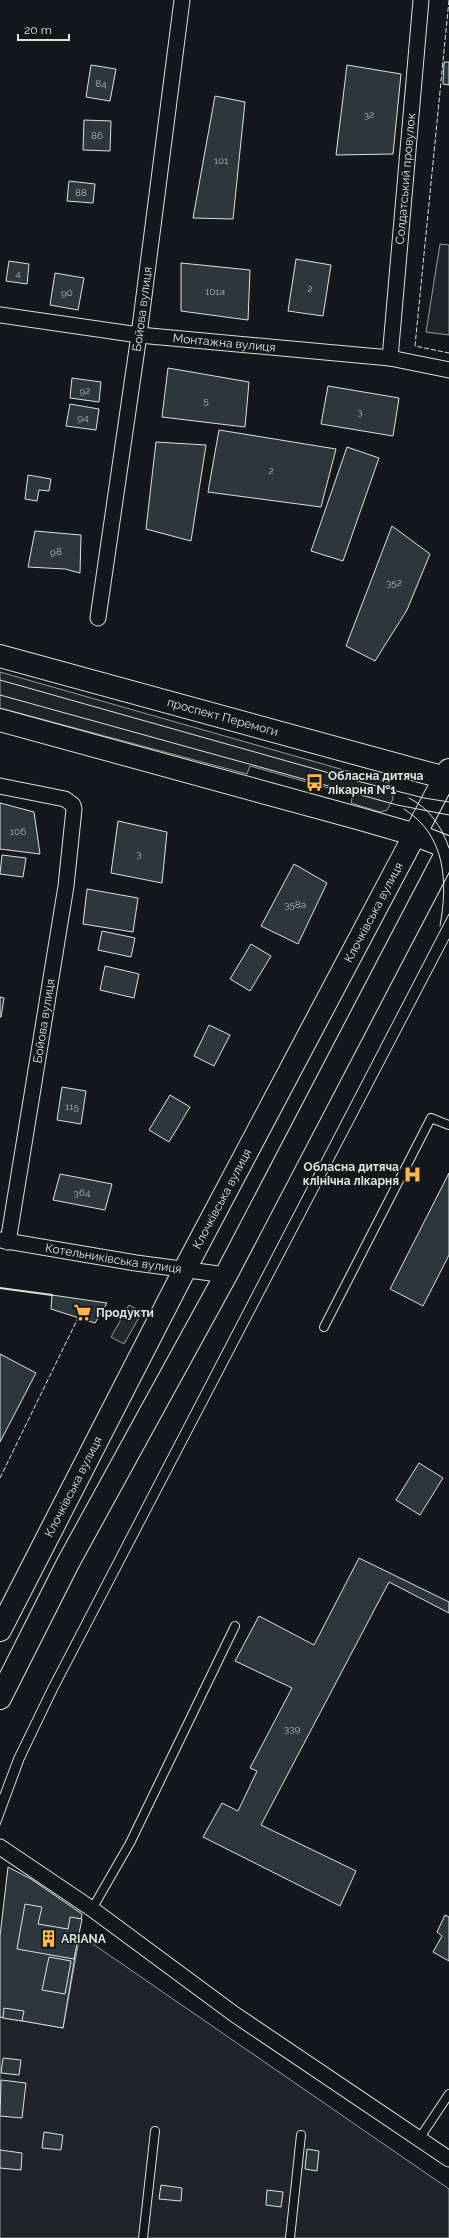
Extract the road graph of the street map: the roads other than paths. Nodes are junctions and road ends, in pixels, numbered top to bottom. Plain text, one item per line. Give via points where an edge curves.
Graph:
1 (182, 0) edge
2 (421, 0) edge
3 (0, 315) edge
4 (139, 335) junction
5 (390, 358) junction
6 (449, 370) edge
7 (98, 618) dead end
8 (0, 656) edge
9 (0, 720) edge
10 (448, 776) edge
11 (0, 786) edge
12 (416, 835) junction
13 (449, 848) edge
14 (449, 1125) edge
15 (4, 1241) edge
16 (185, 1269) junction
17 (226, 1275) junction
18 (324, 1327) dead end
19 (235, 1626) dead end
20 (0, 1630) edge
21 (0, 1698) edge
22 (0, 1847) edge
23 (92, 1909) junction
24 (449, 2094) edge
25 (155, 2131) dead end
26 (301, 2134) dead end
27 (419, 2138) junction
28 (449, 2160) edge
29 (143, 2238) edge
30 (290, 2238) edge

1 - 4 street, Бойова вулиця
2 - 5 street, Солдатський провулок
3 - 4 street, Монтажна вулиця
4 - 5 street, Монтажна вулиця
4 - 7 street, Бойова вулиця
5 - 6 street, Монтажна вулиця
8 - 10 main road, проспект Перемоги
9 - 12 main road
10 - 12 main road, Клочківська вулиця
11 - 15 street, Бойова вулиця via 70,801 74,809 66,886
12 - 13 main road
12 - 16 main road, Клочківська вулиця
13 - 17 main road
14 - 18 lane via 431,1118
15 - 16 street, Котельниківська вулиця
16 - 17 street, Котельниківська вулиця
16 - 20 main road, Клочківська вулиця
17 - 21 main road via 68,1563
19 - 23 lane via 130,1843
22 - 23 street
23 - 27 street via 234,2014
24 - 27 lane
25 - 29 lane
26 - 30 lane
27 - 28 street

